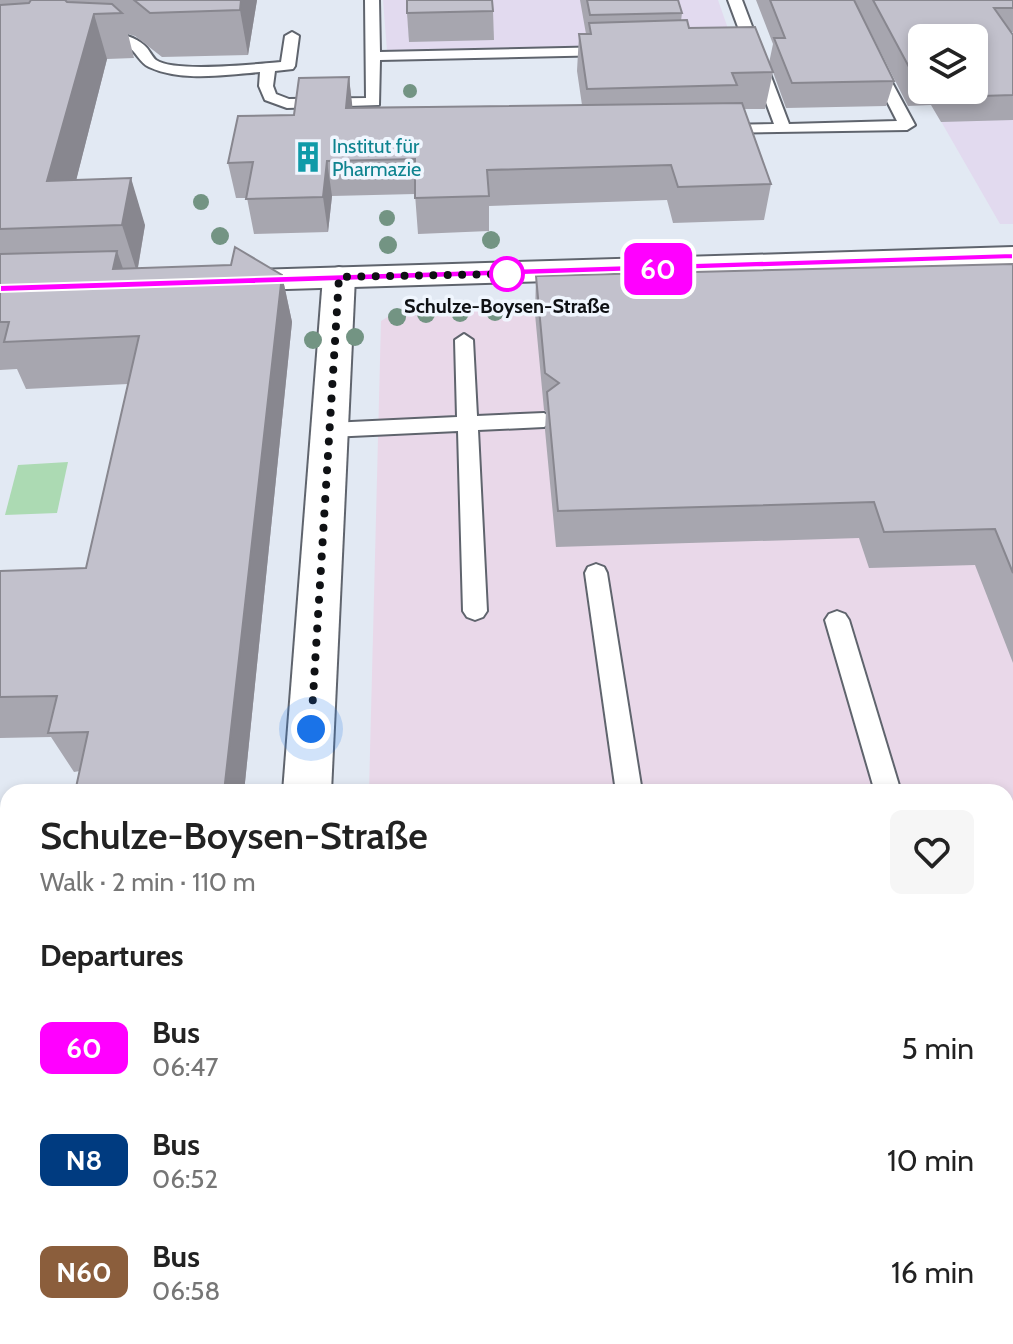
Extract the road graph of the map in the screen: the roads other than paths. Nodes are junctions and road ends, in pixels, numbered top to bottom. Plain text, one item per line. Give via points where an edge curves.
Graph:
1 (372, 0) edge
2 (735, 0) edge
3 (292, 36) dead end
4 (81, 39) edge
5 (865, 44) edge
6 (631, 50) edge
7 (373, 56) junction
8 (268, 67) junction
9 (374, 102) junction
10 (375, 122) edge
11 (783, 128) junction
12 (707, 130) edge
13 (1013, 257) edge
14 (339, 277) junction
15 (193, 282) edge
16 (464, 340) dead end
17 (544, 420) dead end
18 (467, 425) junction
19 (330, 430) junction
20 (596, 573) dead end
21 (475, 611) dead end
22 (837, 620) dead end
23 (308, 784) edge
24 (628, 784) edge
25 (886, 784) edge

1 - 7 lane
2 - 11 lane via 745,48
3 - 8 lane via 288,66
4 - 8 lane via 134,42 151,63 168,69
5 - 11 lane via 907,125
6 - 7 lane
7 - 9 lane
8 - 9 lane via 270,97 287,104
9 - 10 lane
11 - 12 lane
13 - 14 street
14 - 15 street
14 - 19 street
16 - 18 lane
17 - 18 lane
18 - 19 lane
18 - 21 lane
19 - 23 street
20 - 24 lane
22 - 25 lane

